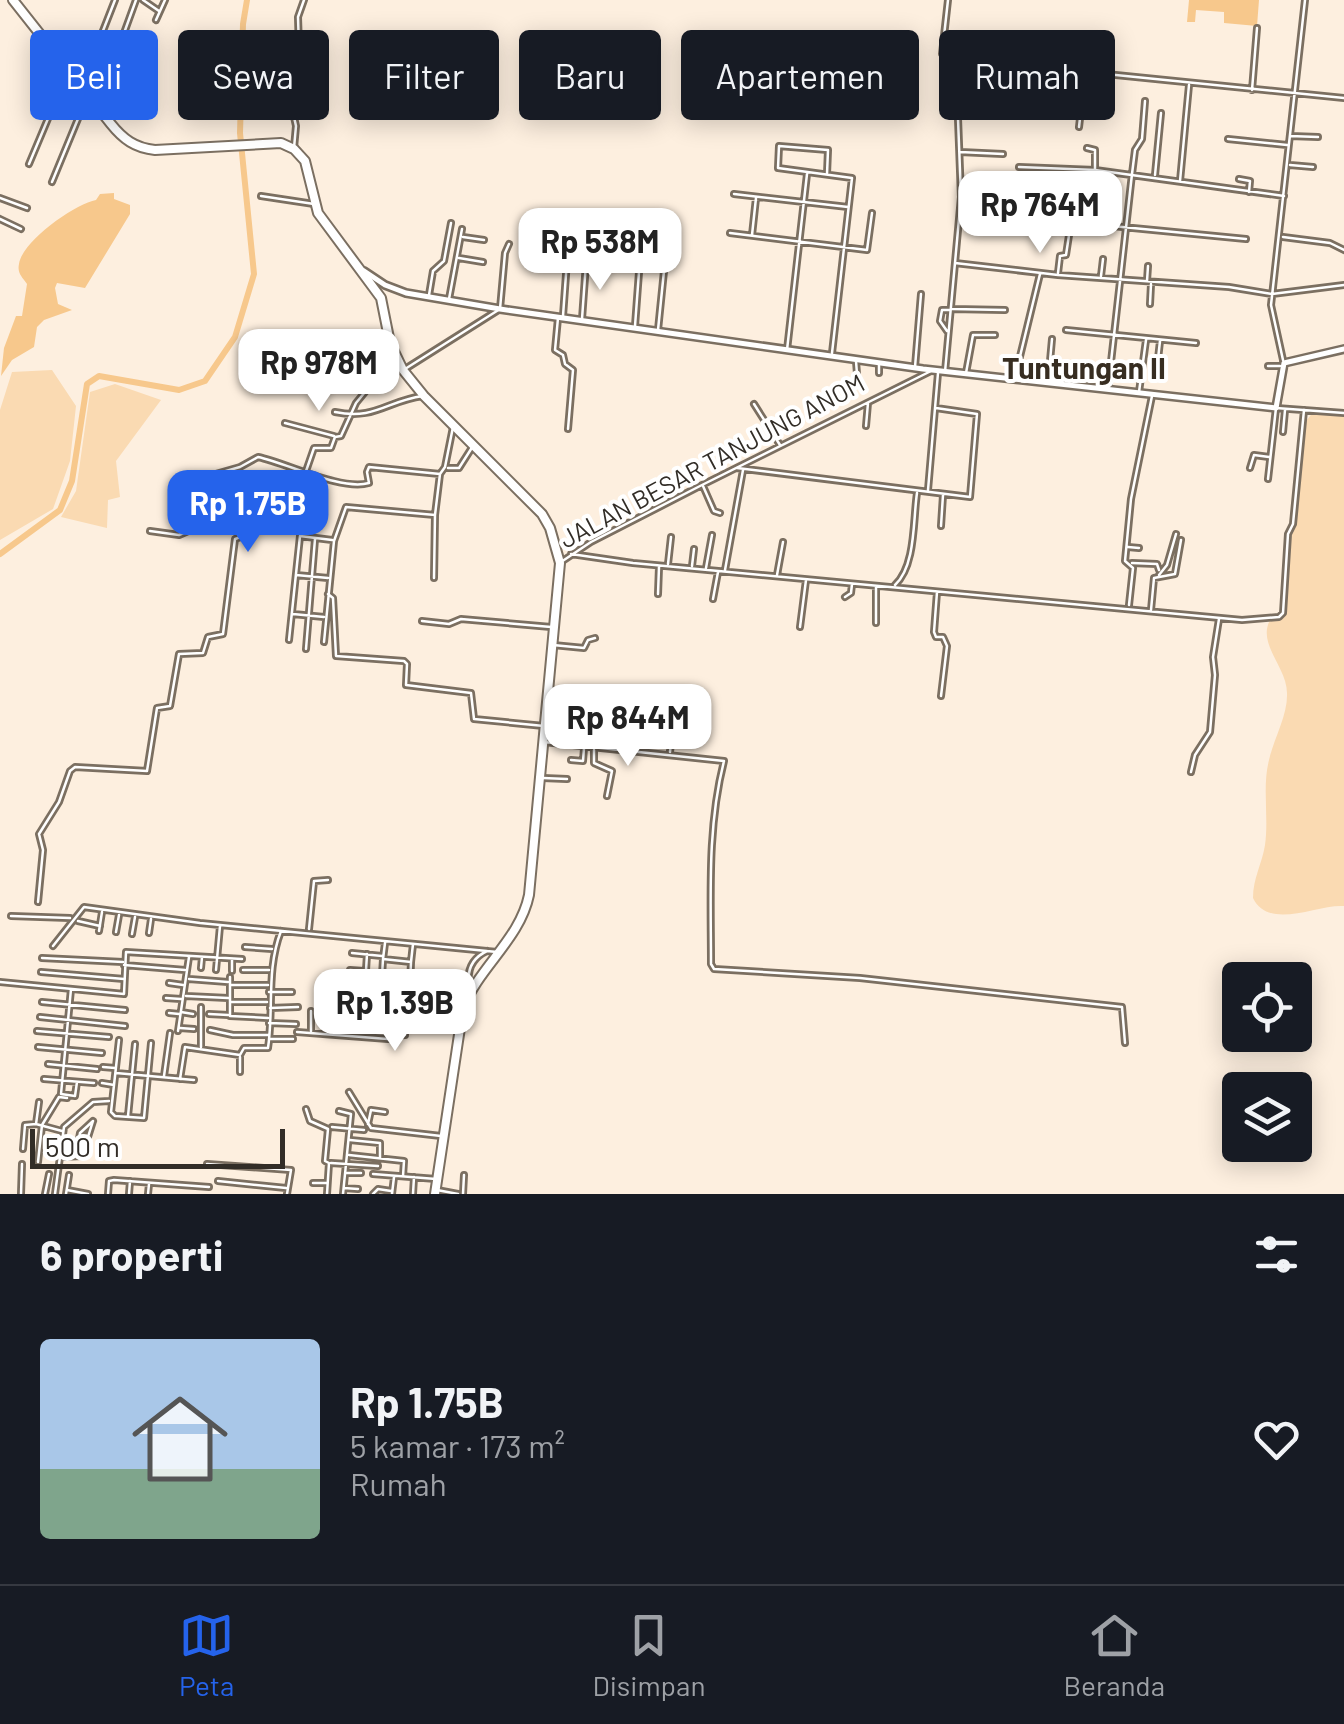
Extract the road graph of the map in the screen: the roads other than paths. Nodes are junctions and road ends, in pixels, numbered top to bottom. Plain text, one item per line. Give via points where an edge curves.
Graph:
1 (13, 0) edge
2 (115, 0) edge
3 (136, 0) edge
4 (142, 0) edge
5 (164, 0) edge
6 (304, 0) edge
7 (948, 0) edge
8 (1305, 0) edge
9 (160, 12) junction
10 (156, 20) dead end
11 (1257, 28) dead end
12 (37, 30) edge
13 (104, 30) edge
14 (124, 30) edge
15 (298, 30) edge
16 (945, 30) edge
17 (1115, 75) edge
18 (1189, 84) junction
19 (1252, 90) junction
20 (1294, 94) junction
21 (1344, 98) edge
22 (1145, 102) dead end
23 (1161, 113) dead end
24 (47, 120) edge
25 (78, 120) edge
26 (108, 120) edge
27 (295, 120) edge
28 (958, 120) edge
29 (1080, 120) edge
30 (1079, 128) dead end
31 (1290, 136) junction
32 (1318, 137) dead end
33 (1228, 139) dead end
34 (1288, 145) junction
35 (1087, 148) dead end
36 (294, 150) junction
37 (959, 152) junction
38 (1002, 154) dead end
39 (29, 164) dead end
40 (1288, 165) junction
41 (1313, 167) dead end
42 (1019, 168) dead end
43 (1095, 170) junction
44 (807, 172) junction
45 (827, 174) junction
46 (1132, 174) junction
47 (1154, 177) junction
48 (1239, 178) dead end
49 (1180, 181) junction
50 (52, 182) dead end
51 (1249, 193) junction
52 (734, 194) dead end
53 (261, 196) dead end
54 (1284, 196) junction
55 (756, 197) junction
56 (0, 198) edge
57 (804, 203) junction
58 (316, 204) junction
59 (849, 207) junction
60 (27, 208) dead end
61 (872, 212) dead end
62 (0, 219) edge
63 (451, 223) dead end
64 (1126, 227) junction
65 (21, 228) dead end
66 (462, 229) dead end
67 (730, 232) dead end
68 (752, 235) junction
69 (461, 237) junction
70 (1280, 237) junction
71 (1246, 238) dead end
72 (484, 240) dead end
73 (800, 242) junction
74 (509, 244) dead end
75 (845, 246) junction
76 (568, 247) dead end
77 (1344, 250) edge
78 (457, 258) junction
79 (1103, 260) dead end
80 (665, 261) dead end
81 (483, 262) dead end
82 (955, 262) junction
83 (586, 263) dead end
84 (358, 266) junction
85 (1148, 266) dead end
86 (639, 272) dead end
87 (1040, 272) junction
88 (1058, 275) junction
89 (1101, 278) junction
90 (1121, 280) junction
91 (1149, 282) junction
92 (1344, 285) edge
93 (921, 294) dead end
94 (1272, 294) junction
95 (429, 298) junction
96 (449, 301) junction
97 (1150, 304) dead end
98 (500, 309) junction
99 (951, 310) junction
100 (1005, 310) dead end
101 (561, 317) junction
102 (582, 320) junction
103 (635, 328) junction
104 (1066, 330) dead end
105 (658, 331) junction
106 (949, 332) junction
107 (1114, 334) junction
108 (994, 335) dead end
109 (1147, 338) junction
110 (1160, 339) junction
111 (1052, 340) dead end
112 (1196, 343) dead end
113 (1344, 349) edge
114 (787, 350) junction
115 (395, 356) junction
116 (832, 356) junction
117 (856, 359) junction
118 (1158, 359) dead end
119 (879, 362) junction
120 (1282, 365) junction
121 (1268, 366) dead end
122 (915, 368) junction
123 (404, 370) junction
124 (938, 371) junction
125 (879, 373) dead end
126 (857, 374) dead end
127 (966, 374) junction
128 (1015, 380) junction
129 (1048, 383) junction
130 (1108, 391) junction
131 (1139, 394) junction
132 (1152, 394) junction
133 (424, 396) junction
134 (868, 402) junction
135 (754, 404) dead end
136 (936, 408) junction
137 (1276, 408) junction
138 (1285, 409) junction
139 (1304, 410) junction
140 (334, 412) dead end
141 (1344, 413) edge
142 (352, 415) junction
143 (285, 423) dead end
144 (453, 425) junction
145 (866, 426) dead end
146 (568, 430) dead end
147 (1283, 432) dead end
148 (335, 438) junction
149 (473, 445) junction
150 (781, 446) junction
151 (1270, 458) junction
152 (445, 468) junction
153 (735, 468) junction
154 (1250, 468) dead end
155 (743, 470) junction
156 (305, 474) junction
157 (440, 474) junction
158 (1268, 480) dead end
159 (702, 485) junction
160 (918, 491) junction
161 (928, 492) junction
162 (943, 494) junction
163 (720, 513) dead end
164 (435, 515) junction
165 (941, 526) dead end
166 (150, 531) dead end
167 (1176, 534) dead end
168 (712, 536) dead end
169 (316, 538) junction
170 (671, 538) dead end
171 (1181, 540) dead end
172 (334, 541) junction
173 (783, 542) dead end
174 (1126, 547) junction
175 (1139, 548) dead end
176 (694, 549) dead end
177 (571, 554) junction
178 (560, 563) junction
179 (1131, 563) junction
180 (659, 565) junction
181 (668, 566) junction
182 (692, 568) junction
183 (706, 569) junction
184 (718, 570) junction
185 (724, 571) junction
186 (296, 575) junction
187 (1159, 575) junction
188 (312, 576) junction
189 (777, 576) junction
190 (330, 578) junction
191 (434, 578) dead end
192 (806, 579) junction
193 (852, 582) junction
194 (876, 585) junction
195 (894, 586) junction
196 (938, 591) junction
197 (328, 594) junction
198 (658, 594) dead end
199 (845, 597) dead end
200 (713, 599) dead end
201 (1128, 608) junction
202 (1151, 612) junction
203 (292, 614) junction
204 (308, 615) junction
205 (326, 617) junction
206 (1219, 618) junction
207 (422, 621) dead end
208 (876, 623) dead end
209 (553, 627) junction
210 (800, 627) dead end
211 (595, 638) dead end
212 (290, 640) dead end
213 (324, 642) dead end
214 (552, 644) junction
215 (306, 649) dead end
216 (941, 696) dead end
217 (574, 713) dead end
218 (544, 726) junction
219 (618, 727) dead end
220 (604, 732) dead end
221 (542, 742) junction
222 (584, 746) junction
223 (594, 747) junction
224 (670, 754) junction
225 (571, 760) dead end
226 (1191, 772) dead end
227 (540, 778) junction
228 (567, 779) dead end
229 (608, 796) dead end
230 (328, 880) dead end
231 (38, 902) dead end
232 (102, 910) junction
233 (119, 914) junction
234 (11, 916) dead end
235 (135, 916) junction
236 (151, 917) junction
237 (72, 918) junction
238 (78, 920) dead end
239 (221, 925) junction
240 (282, 929) junction
241 (308, 931) junction
242 (116, 932) dead end
243 (149, 933) dead end
244 (132, 934) dead end
245 (385, 940) junction
246 (413, 943) junction
247 (53, 946) dead end
248 (245, 947) dead end
249 (274, 949) junction
250 (494, 951) junction
251 (352, 953) dead end
252 (367, 954) junction
253 (189, 956) junction
254 (202, 957) junction
255 (383, 957) junction
256 (42, 958) dead end
257 (216, 958) junction
258 (232, 959) junction
259 (242, 959) dead end
260 (411, 962) junction
261 (124, 964) junction
262 (202, 968) dead end
263 (186, 970) junction
264 (216, 970) dead end
265 (232, 970) dead end
266 (243, 970) dead end
267 (271, 970) junction
268 (350, 970) dead end
269 (366, 971) junction
270 (41, 972) dead end
271 (382, 976) junction
272 (124, 979) junction
273 (189, 979) dead end
274 (230, 981) junction
275 (0, 982) edge
276 (169, 983) dead end
277 (184, 985) junction
278 (270, 985) junction
279 (350, 986) dead end
280 (364, 986) junction
281 (381, 988) junction
282 (71, 989) junction
283 (470, 991) junction
284 (269, 992) junction
285 (292, 992) dead end
286 (166, 998) dead end
287 (184, 998) junction
288 (230, 1000) junction
289 (42, 1002) dead end
290 (269, 1002) junction
291 (348, 1002) dead end
292 (363, 1003) junction
293 (376, 1004) dead end
294 (70, 1005) junction
295 (298, 1007) dead end
296 (202, 1008) dead end
297 (269, 1008) junction
298 (125, 1010) dead end
299 (311, 1011) dead end
300 (169, 1013) dead end
301 (181, 1013) junction
302 (194, 1014) dead end
303 (209, 1014) dead end
304 (229, 1014) junction
305 (40, 1017) dead end
306 (406, 1018) dead end
307 (350, 1019) dead end
308 (68, 1020) junction
309 (364, 1020) junction
310 (269, 1021) junction
311 (389, 1023) junction
312 (296, 1024) dead end
313 (125, 1026) dead end
314 (194, 1030) dead end
315 (210, 1030) dead end
316 (37, 1031) dead end
317 (297, 1032) dead end
318 (311, 1032) junction
319 (170, 1033) dead end
320 (67, 1034) junction
321 (388, 1036) junction
322 (270, 1037) junction
323 (109, 1038) dead end
324 (293, 1039) dead end
325 (119, 1040) dead end
326 (150, 1043) dead end
327 (1125, 1043) dead end
328 (134, 1044) dead end
329 (38, 1047) dead end
330 (201, 1048) junction
331 (66, 1050) junction
332 (118, 1053) junction
333 (240, 1056) junction
334 (182, 1063) junction
335 (48, 1064) dead end
336 (194, 1064) dead end
337 (64, 1065) junction
338 (103, 1067) dead end
339 (96, 1068) dead end
340 (115, 1070) junction
341 (240, 1072) dead end
342 (131, 1074) junction
343 (147, 1076) junction
344 (44, 1078) dead end
345 (164, 1078) junction
346 (180, 1079) junction
347 (63, 1080) junction
348 (194, 1080) dead end
349 (76, 1082) junction
350 (94, 1083) dead end
351 (102, 1084) dead end
352 (114, 1085) junction
353 (349, 1092) dead end
354 (67, 1098) dead end
355 (112, 1101) junction
356 (39, 1102) dead end
357 (306, 1109) dead end
358 (338, 1111) dead end
359 (385, 1112) dead end
360 (128, 1118) junction
361 (39, 1124) junction
362 (332, 1127) dead end
363 (366, 1128) junction
364 (350, 1129) junction
365 (62, 1131) junction
366 (443, 1136) junction
367 (349, 1140) junction
368 (23, 1149) dead end
369 (347, 1155) junction
370 (76, 1156) junction
371 (61, 1157) junction
372 (380, 1158) junction
373 (38, 1162) dead end
374 (330, 1162) junction
375 (22, 1164) dead end
376 (207, 1164) dead end
377 (346, 1164) junction
378 (378, 1166) dead end
379 (318, 1170) dead end
380 (329, 1171) junction
381 (345, 1173) junction
382 (361, 1173) dead end
383 (49, 1174) dead end
384 (68, 1174) dead end
385 (373, 1174) dead end
386 (464, 1175) dead end
387 (394, 1176) junction
388 (404, 1176) junction
389 (414, 1177) junction
390 (437, 1179) junction
391 (130, 1181) junction
392 (218, 1182) dead end
393 (313, 1182) dead end
394 (149, 1183) junction
395 (327, 1184) junction
396 (184, 1186) junction
397 (209, 1187) dead end
398 (344, 1188) junction
399 (358, 1189) dead end
400 (287, 1191) edge
401 (67, 1192) edge
402 (391, 1192) edge
403 (435, 1192) edge
404 (451, 1192) edge
405 (20, 1194) edge
406 (45, 1194) edge
407 (56, 1194) edge
408 (88, 1194) edge
409 (108, 1194) edge
410 (129, 1194) edge
411 (148, 1194) edge
412 (184, 1194) edge
413 (327, 1194) edge
414 (343, 1194) edge
415 (373, 1194) edge
416 (413, 1194) edge
417 (460, 1194) edge

1 - 12 main road
2 - 13 street
3 - 14 street
4 - 9 street
5 - 9 street
6 - 15 street
7 - 16 street
8 - 20 street
9 - 10 street
11 - 19 street
17 - 18 street
18 - 19 street
18 - 49 street
19 - 20 street
20 - 21 street
20 - 31 street
22 - 46 street
23 - 47 street
24 - 39 street
25 - 50 street
26 - 36 main road via 145,149 281,143
27 - 36 street
28 - 37 street
29 - 30 street
31 - 32 street
31 - 34 street
33 - 34 street
34 - 40 street
35 - 43 street via 1095,150
36 - 58 main road via 309,170
37 - 38 street
37 - 82 street
40 - 41 street
40 - 54 street
42 - 43 street
43 - 46 street
44 - 45 street
44 - 45 street via 777,168 779,146 828,150
44 - 57 street
45 - 59 street via 852,177
46 - 47 street
46 - 64 street
47 - 49 street
48 - 51 street via 1250,181
49 - 51 street
51 - 54 street
52 - 55 street
53 - 58 street
54 - 70 street
55 - 57 street
55 - 68 street
56 - 60 street
57 - 59 street
57 - 73 street
58 - 84 main road
59 - 75 street
61 - 75 street via 868,249
62 - 65 street
63 - 95 street
64 - 71 street
64 - 88 street via 1070,223
64 - 90 street
66 - 69 street
67 - 68 street
68 - 73 street
69 - 72 street
69 - 78 street
70 - 77 street
70 - 94 street
73 - 75 street
73 - 114 street
74 - 98 street
75 - 116 street
76 - 101 street
78 - 81 street
78 - 96 street
79 - 89 street
80 - 105 street
82 - 87 street
82 - 99 street
83 - 102 street
84 - 95 street via 396,290
84 - 115 main road via 382,298
85 - 91 street
86 - 103 street
87 - 88 street
87 - 128 street
88 - 89 street
89 - 90 street
90 - 91 street
90 - 107 street
91 - 94 street
91 - 97 street
92 - 94 street
93 - 122 street
94 - 120 street
95 - 96 street
96 - 98 street
98 - 101 street
98 - 123 street
99 - 100 street
99 - 106 street
99 - 106 street via 941,311 940,321
101 - 102 street
101 - 146 street via 555,350 573,370
102 - 103 street
103 - 105 street
104 - 107 street
105 - 114 street
106 - 124 street
107 - 109 street
107 - 130 street
108 - 127 street via 974,334
109 - 110 street
109 - 131 street
110 - 112 street
110 - 118 street
111 - 129 street
113 - 120 street
114 - 116 street
115 - 123 main road
115 - 142 street
116 - 117 street
117 - 119 street
117 - 126 street
119 - 122 street
119 - 125 street
120 - 121 street
120 - 137 street
122 - 124 street
123 - 133 main road
124 - 127 street
124 - 134 street, JALAN BESAR TANJUNG ANOM
124 - 136 street
127 - 128 street
128 - 129 street
129 - 130 street
130 - 131 street
131 - 132 street
132 - 137 street
132 - 174 street
133 - 142 street
133 - 144 main road
134 - 145 street
134 - 150 street, JALAN BESAR TANJUNG ANOM
135 - 150 street
136 - 161 street
136 - 162 street via 977,414 971,496
137 - 138 street
137 - 151 street
138 - 139 street
138 - 147 street
139 - 141 street
139 - 206 street via 1283,613
140 - 142 street
142 - 148 street
143 - 148 street
144 - 149 main road
144 - 152 street
148 - 156 street via 331,448 314,448
149 - 152 street via 459,468
149 - 178 main road via 542,514
150 - 153 street, JALAN BESAR TANJUNG ANOM
151 - 154 street via 1254,455
151 - 158 street
152 - 157 street
153 - 155 street
153 - 159 street, JALAN BESAR TANJUNG ANOM
155 - 160 street
155 - 185 street
156 - 157 street via 364,486 369,466
156 - 166 street via 258,457 193,480 186,532
156 - 231 street via 267,509 263,529 235,539 224,634 208,637 203,652 179,654 173,697 168,707 157,708 147,771 70,771 39,834
157 - 164 street
159 - 163 street
159 - 177 street, JALAN BESAR TANJUNG ANOM
160 - 161 street
160 - 195 street via 907,566
161 - 162 street
162 - 165 street
164 - 172 street via 347,506
164 - 191 street
167 - 187 street
168 - 183 street
169 - 172 street
169 - 186 street via 300,536
169 - 188 street
170 - 181 street
171 - 187 street via 1175,574
172 - 190 street
173 - 189 street
174 - 175 street
174 - 179 street via 1124,561
176 - 182 street
177 - 178 street, JALAN BESAR TANJUNG ANOM
177 - 180 street
178 - 209 main road, JALAN BESAR TANJUNG ANOM
179 - 187 street via 1157,564
179 - 201 street
180 - 181 street
180 - 198 street
181 - 182 street
182 - 183 street
183 - 184 street
184 - 185 street
184 - 200 street
185 - 189 street
186 - 188 street
186 - 203 street
187 - 202 street
188 - 190 street
188 - 204 street
189 - 192 street
190 - 197 street
192 - 193 street
192 - 210 street
193 - 194 street
193 - 199 street
194 - 195 street
194 - 208 street
195 - 196 street
196 - 201 street
196 - 216 street via 934,632 947,646
197 - 205 street
197 - 218 street via 336,656 405,662 406,685 471,693 474,719
201 - 202 street
202 - 206 street
203 - 204 street
203 - 212 street
204 - 205 street
204 - 215 street
205 - 213 street
206 - 226 street via 1210,732
207 - 209 street
209 - 214 main road, JALAN BESAR TANJUNG ANOM
211 - 214 street via 584,648
214 - 218 main road, JALAN BESAR TANJUNG ANOM
217 - 220 street via 580,730
218 - 221 main road, JALAN BESAR TANJUNG ANOM
219 - 224 street via 673,734
221 - 222 street
221 - 227 main road, JALAN BESAR TANJUNG ANOM
222 - 223 street
222 - 225 street via 583,760
223 - 224 street
223 - 229 street via 594,763 612,771
224 - 327 street via 724,761 711,855 714,970 860,978 1122,1007
227 - 228 street
227 - 250 main road, JALAN BESAR TANJUNG ANOM via 526,912
230 - 241 street via 314,880
232 - 233 street
232 - 237 street via 84,907
232 - 238 street via 100,929
233 - 235 street
233 - 242 street
234 - 237 street
235 - 236 street
235 - 244 street
236 - 239 street
236 - 243 street
237 - 247 street
239 - 240 street
239 - 257 street
240 - 241 street
240 - 249 street
241 - 245 street
245 - 246 street
245 - 255 street
246 - 250 street
246 - 260 street
248 - 249 street
249 - 267 street
250 - 283 main road, JALAN BESAR TANJUNG ANOM
250 - 283 street via 473,961
251 - 252 street
252 - 255 street
252 - 269 street
253 - 254 street
253 - 261 street via 126,952
253 - 263 street
254 - 257 street
254 - 262 street
255 - 260 street
255 - 271 street
256 - 261 street
257 - 258 street
257 - 264 street
258 - 259 street
258 - 265 street
260 - 271 street via 410,982
261 - 263 street
261 - 272 street
263 - 277 street
266 - 267 street
267 - 278 street
268 - 269 street
269 - 280 street
270 - 272 street
271 - 281 street
272 - 282 street via 124,994
273 - 274 street
274 - 278 street
274 - 288 street
275 - 282 street
276 - 277 street
277 - 287 street
278 - 284 street
279 - 280 street
280 - 281 street
280 - 292 street
281 - 311 street
282 - 294 street
283 - 366 main road, JALAN BESAR TANJUNG ANOM
284 - 285 street
284 - 290 street
286 - 287 street
287 - 288 street
287 - 301 street
288 - 290 street
288 - 304 street
289 - 294 street
290 - 297 street
291 - 292 street
292 - 293 street
292 - 309 street
294 - 298 street
294 - 308 street
295 - 297 street
296 - 330 street
297 - 310 street
299 - 318 street
300 - 301 street
301 - 302 street
301 - 314 street via 178,1029
303 - 304 street
304 - 310 street
305 - 308 street
306 - 321 street via 405,1036
307 - 309 street
308 - 313 street
308 - 320 street
309 - 311 street
310 - 312 street
310 - 322 street
311 - 321 street
315 - 322 street
316 - 320 street
317 - 318 street
318 - 321 street
319 - 345 street
320 - 323 street
320 - 331 street
322 - 324 street
322 - 333 street via 268,1048 244,1048
325 - 332 street
326 - 343 street
328 - 342 street
329 - 331 street
330 - 333 street
330 - 334 street via 185,1047
331 - 332 street
331 - 337 street
332 - 340 street
333 - 341 street
334 - 336 street
334 - 346 street
335 - 337 street
337 - 339 street
337 - 347 street
338 - 340 street
340 - 342 street
340 - 352 street
342 - 343 street
342 - 360 street
343 - 345 street
343 - 360 street via 144,1118
344 - 347 street
345 - 346 street
346 - 348 street
347 - 349 street
347 - 349 street via 61,1094 75,1096
349 - 350 street
351 - 352 street
352 - 355 street
353 - 363 street
354 - 361 street via 59,1098
355 - 360 street via 112,1115
355 - 365 street via 93,1102
356 - 361 street
357 - 374 street via 310,1121 328,1129 324,1161
358 - 364 street via 351,1114
359 - 363 street via 371,1110
361 - 365 street
361 - 368 street via 24,1127
361 - 373 street
362 - 364 street
363 - 364 street
363 - 366 street
364 - 367 street
365 - 371 street
366 - 390 main road, JALAN BESAR TANJUNG ANOM
367 - 369 street
367 - 372 street via 380,1143
369 - 372 street
369 - 377 street
370 - 370 street via 80,1133 93,1121 82,1156
370 - 371 street
371 - 407 street
372 - 388 street via 404,1160
374 - 377 street
374 - 380 street
375 - 405 street
376 - 400 street via 291,1170
377 - 378 street
377 - 381 street
379 - 380 street
380 - 395 street
381 - 382 street
381 - 398 street
383 - 406 street
384 - 401 street
385 - 387 street
386 - 417 street
387 - 388 street
387 - 402 street
388 - 389 street
389 - 390 street
389 - 416 street
390 - 403 main road, JALAN BESAR TANJUNG ANOM
391 - 394 street
391 - 409 street via 110,1180
391 - 410 street
392 - 400 street
393 - 395 street
394 - 396 street
394 - 411 street
395 - 413 street
396 - 397 street
396 - 412 street
398 - 399 street
398 - 414 street
401 - 408 street
402 - 415 street
403 - 404 street
404 - 417 street

